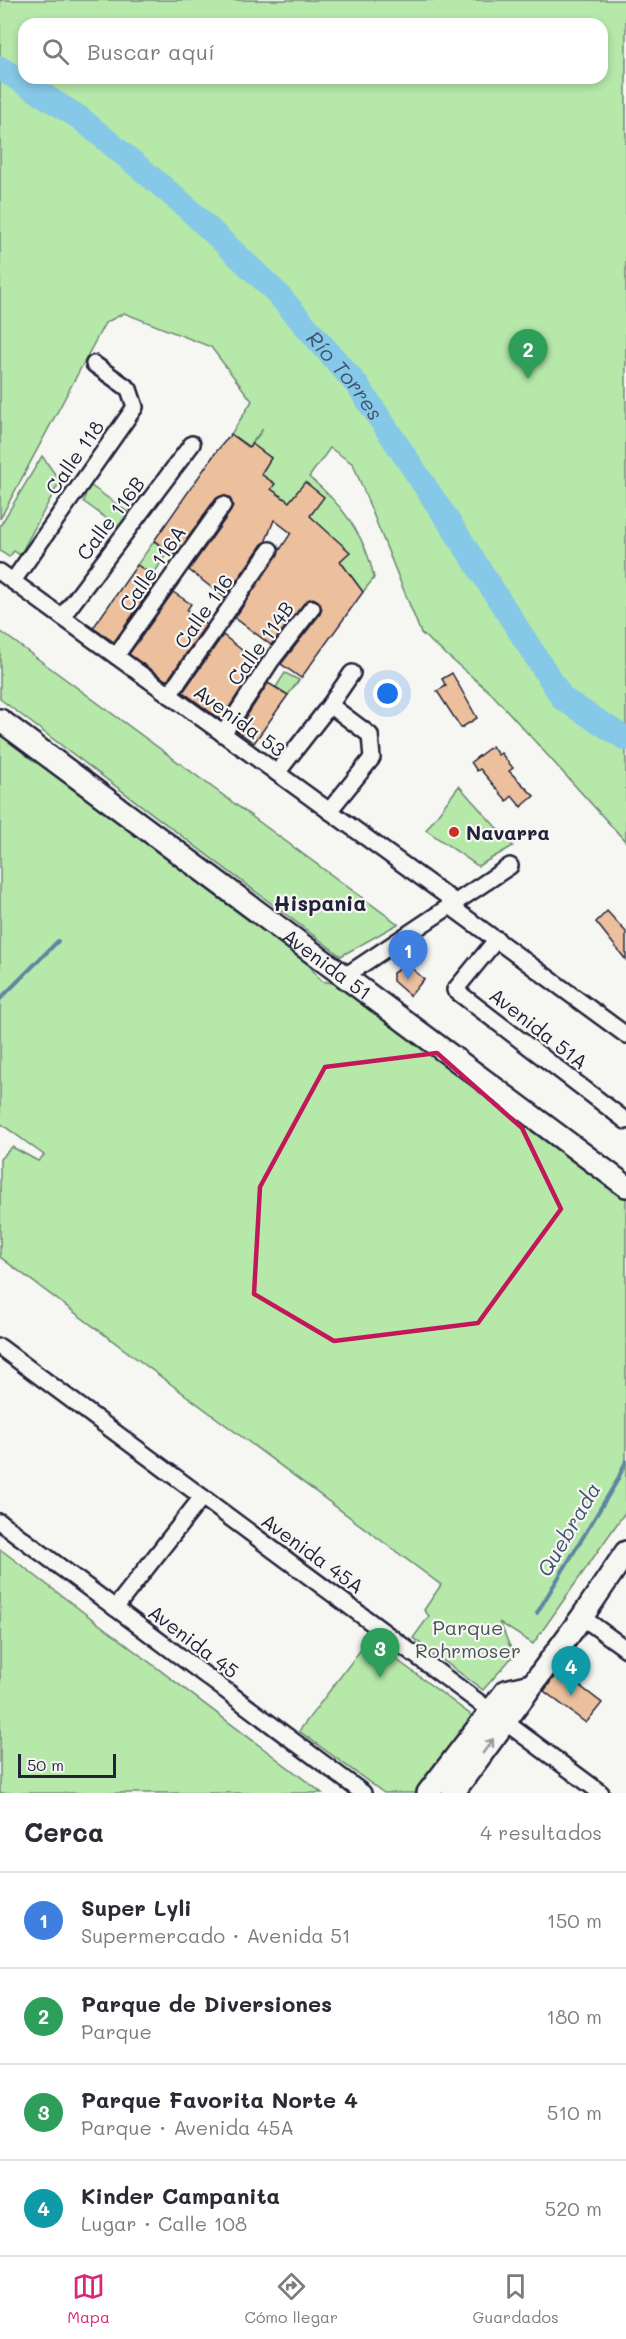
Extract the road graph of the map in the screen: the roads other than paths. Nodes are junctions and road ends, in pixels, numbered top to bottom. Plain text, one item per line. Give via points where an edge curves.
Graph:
1 (94, 364) dead end
2 (192, 444) dead end
3 (224, 505) dead end
4 (270, 550) dead end
5 (0, 572) edge
6 (13, 581) junction
7 (312, 608) dead end
8 (62, 617) junction
9 (116, 656) junction
10 (352, 672) dead end
11 (169, 694) junction
12 (330, 705) junction
13 (0, 720) edge
14 (223, 734) junction
15 (277, 773) junction
16 (329, 811) junction
17 (510, 866) dead end
18 (453, 904) junction
19 (496, 939) junction
20 (345, 976) junction
21 (626, 1035) edge
22 (626, 1121) edge
23 (626, 1186) edge
24 (0, 1347) edge
25 (202, 1497) junction
26 (0, 1522) edge
27 (626, 1552) edge
28 (115, 1608) junction
29 (582, 1617) junction
30 (626, 1649) edge
31 (499, 1716) junction
32 (363, 1793) edge
33 (429, 1793) edge
34 (453, 1793) edge
35 (601, 1793) edge

1 - 6 street, Calle 118 via 129,389 135,407
2 - 8 street, Calle 116B
3 - 9 street, Calle 116A
4 - 11 street, Calle 116
5 - 6 street, Avenida 53
6 - 8 street, Avenida 53
7 - 14 street, Calle 114B
8 - 9 street, Avenida 53
9 - 11 street, Avenida 53
10 - 12 street
11 - 14 street, Avenida 53
12 - 15 street
12 - 16 street via 370,735 372,758
13 - 20 main road, Avenida 51
14 - 15 street, Avenida 53
15 - 16 street, Avenida 53
16 - 18 street, Avenida 53
17 - 18 street
18 - 19 street, Avenida 53
18 - 20 street
19 - 21 street, Avenida 53
19 - 22 street, Avenida 51A via 455,990
20 - 23 main road, Avenida 51
24 - 25 street, Avenida 45A
25 - 28 street
25 - 31 street, Avenida 45A
26 - 28 street, Avenida 45
27 - 29 main road
28 - 32 street, Avenida 45
29 - 30 street
29 - 31 main road via 531,1685
31 - 33 main road
34 -> 31 main road
31 - 35 street, Avenida 45A

